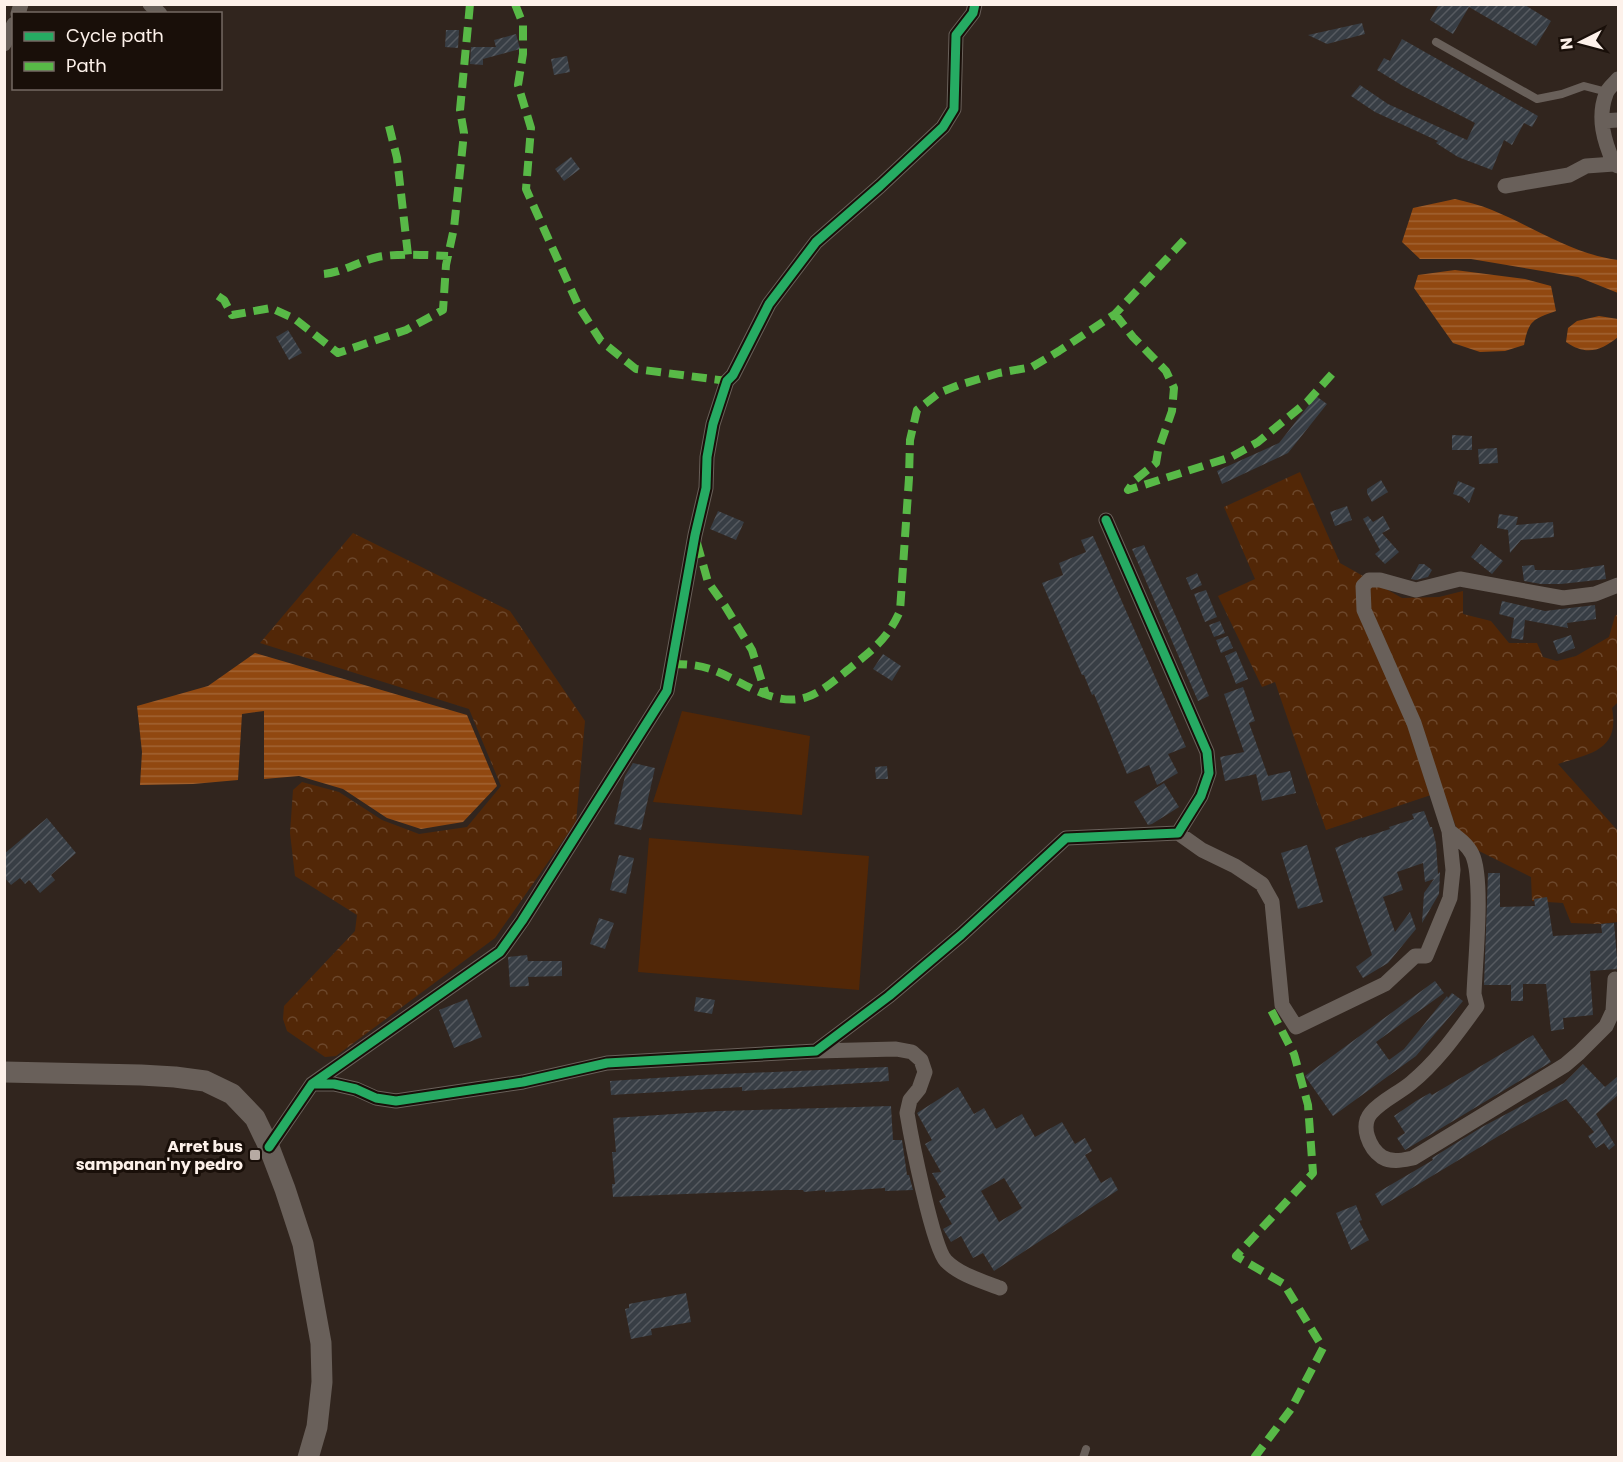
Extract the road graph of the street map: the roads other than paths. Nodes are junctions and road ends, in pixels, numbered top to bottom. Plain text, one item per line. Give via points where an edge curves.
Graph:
1 (975, 4) edge
2 (12, 28) edge
3 (1436, 42) dead end
4 (4, 44) edge
5 (1618, 79) edge
6 (1606, 92) junction
7 (1618, 120) edge
8 (1602, 121) junction
9 (1616, 165) edge
10 (1505, 186) dead end
11 (1106, 520) dead end
12 (1618, 585) edge
13 (1449, 831) junction
14 (1178, 833) junction
15 (1615, 979) dead end
16 (816, 1051) junction
17 (4, 1072) edge
18 (312, 1084) junction
19 (269, 1147) junction
20 (1000, 1288) dead end
21 (1086, 1449) dead end
22 (308, 1458) edge
23 (1083, 1458) edge

1 - 18 street via 956,35 954,109 935,134 816,242 769,304 727,381 713,424 706,488 667,691 500,952
2 - 4 street
3 - 6 lane via 1537,99 1584,86
5 - 6 street
6 - 8 street
7 - 8 street
8 - 9 street via 1604,140
9 - 10 street via 1586,166 1569,175
11 - 14 street via 1207,752 1209,773 1201,796
12 - 13 street via 1595,594 1563,598 1460,579 1416,590 1380,580 1369,580 1363,586 1364,610 1414,723
13 - 14 street via 1454,870 1450,898 1426,956 1415,956 1385,984 1296,1027 1282,1005 1272,902 1262,884
13 - 15 street via 1472,854 1478,874 1474,994 1477,1006 1438,1057 1370,1114 1365,1131 1383,1157 1398,1162 1413,1158 1565,1065 1606,1026 1613,1011
14 - 16 street via 1066,838 961,935
16 - 18 street via 607,1063 523,1082 396,1101 334,1084
16 - 20 street via 896,1049 912,1052 921,1060 925,1072 907,1113 935,1239 944,1260 962,1273
17 - 19 street via 141,1075 205,1081 232,1095 255,1118
18 - 19 street
19 - 22 street via 303,1244 321,1342 321,1393
21 - 23 lane

